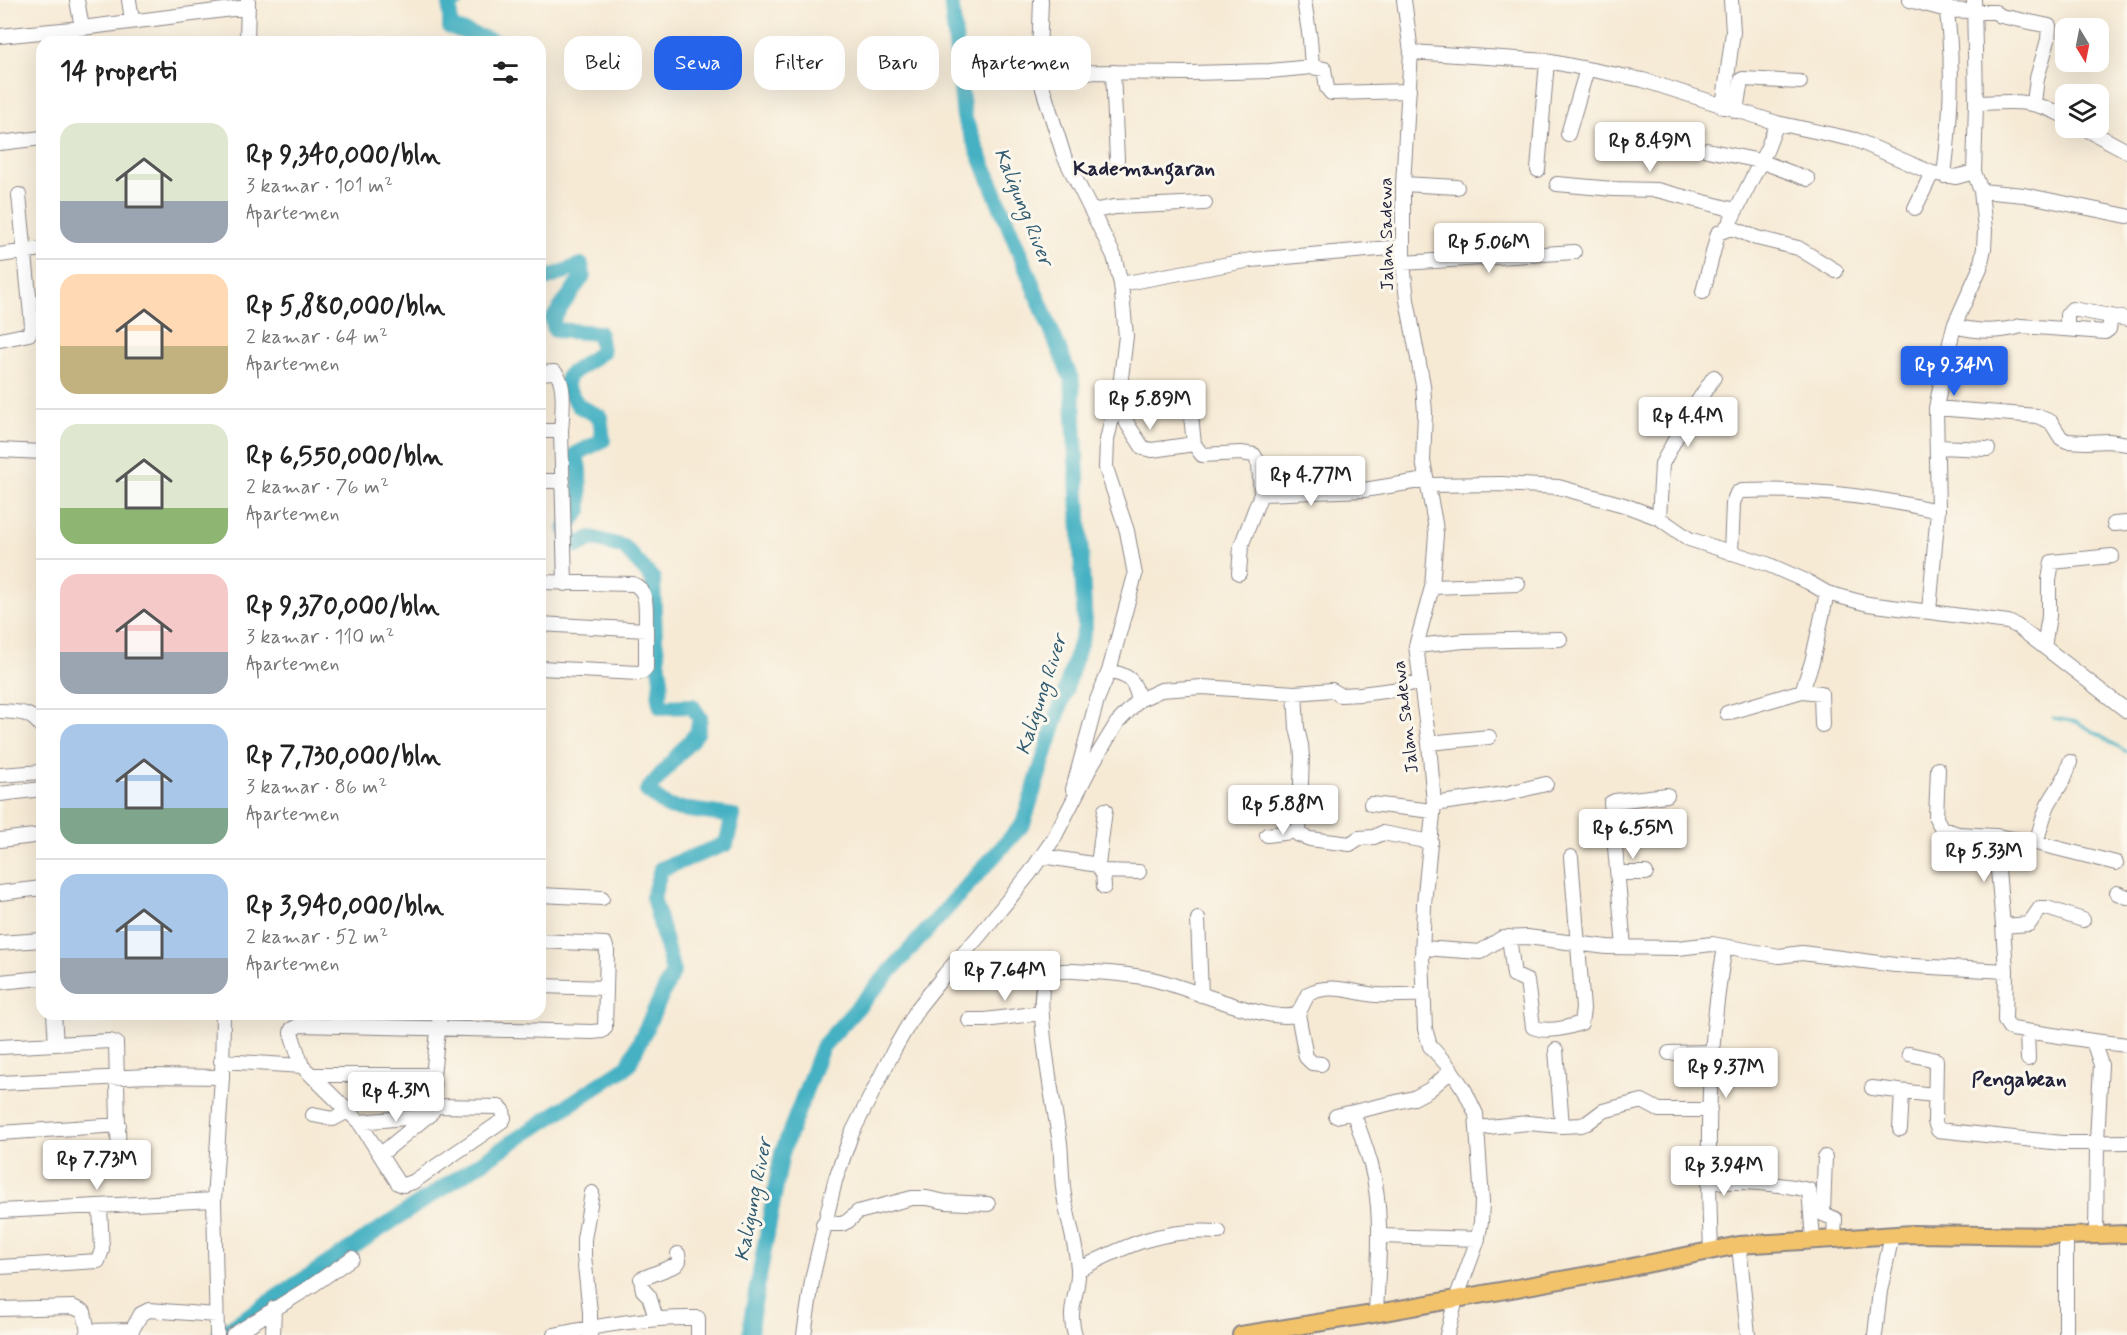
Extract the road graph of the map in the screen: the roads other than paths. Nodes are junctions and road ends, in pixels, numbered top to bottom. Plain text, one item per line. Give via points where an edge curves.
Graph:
1 (77, 0) edge
2 (129, 0) edge
3 (179, 0) edge
4 (1041, 0) edge
5 (1304, 0) edge
6 (1404, 0) edge
7 (1731, 0) edge
8 (1910, 0) edge
9 (248, 3) edge
10 (1960, 7) edge
11 (181, 14) junction
12 (132, 20) junction
13 (82, 28) junction
14 (0, 36) edge
15 (247, 36) edge
16 (1040, 36) edge
17 (1411, 52) junction
18 (1548, 61) junction
19 (1312, 67) junction
20 (1587, 69) junction
21 (1091, 71) edge
22 (1113, 72) junction
23 (1800, 82) dead end
24 (1043, 90) edge
25 (1409, 91) junction
26 (1976, 103) junction
27 (2034, 103) junction
28 (1730, 109) junction
29 (2055, 112) edge
30 (1777, 123) junction
31 (1568, 134) dead end
32 (2103, 138) edge
33 (36, 139) edge
34 (0, 144) edge
35 (1707, 150) dead end
36 (2127, 151) edge
37 (1117, 160) dead end
38 (1760, 161) junction
39 (1538, 170) dead end
40 (1954, 175) junction
41 (1808, 179) dead end
42 (1403, 184) junction
43 (1557, 184) dead end
44 (1457, 186) dead end
45 (1981, 191) junction
46 (18, 195) dead end
47 (1205, 203) dead end
48 (1915, 208) dead end
49 (1735, 210) junction
50 (1092, 211) junction
51 (2127, 216) edge
52 (1727, 226) junction
53 (1395, 247) junction
54 (36, 250) edge
55 (24, 252) junction
56 (1574, 252) dead end
57 (0, 255) edge
58 (1403, 263) junction
59 (1836, 270) dead end
60 (1121, 284) junction
61 (1702, 292) dead end
62 (2111, 316) junction
63 (2127, 319) edge
64 (1954, 326) junction
65 (2067, 329) junction
66 (0, 339) edge
67 (546, 373) edge
68 (1714, 377) dead end
69 (1116, 399) junction
70 (1936, 408) junction
71 (1191, 416) dead end
72 (546, 431) edge
73 (561, 431) junction
74 (1194, 444) junction
75 (2127, 444) edge
76 (1937, 447) junction
77 (1988, 449) dead end
78 (0, 450) edge
79 (36, 452) edge
80 (546, 481) edge
81 (563, 481) junction
82 (1421, 482) junction
83 (1261, 494) junction
84 (1938, 510) junction
85 (1659, 518) junction
86 (1731, 553) junction
87 (2112, 556) dead end
88 (1239, 573) dead end
89 (546, 582) edge
90 (565, 584) junction
91 (1518, 584) dead end
92 (1432, 586) junction
93 (1827, 593) junction
94 (1929, 611) junction
95 (546, 624) edge
96 (646, 630) junction
97 (1560, 639) dead end
98 (1416, 646) junction
99 (2044, 647) junction
100 (546, 668) edge
101 (1109, 671) junction
102 (1416, 683) junction
103 (1802, 691) junction
104 (1295, 693) junction
105 (1139, 700) junction
106 (0, 711) edge
107 (2127, 711) edge
108 (1727, 713) dead end
109 (36, 719) edge
110 (1822, 725) dead end
111 (1489, 737) dead end
112 (1429, 743) junction
113 (2070, 762) dead end
114 (1938, 769) dead end
115 (36, 772) edge
116 (0, 775) edge
117 (1546, 784) dead end
118 (36, 790) edge
119 (0, 794) edge
120 (1667, 795) dead end
121 (1371, 804) dead end
122 (1071, 806) junction
123 (1430, 809) junction
124 (1105, 810) dead end
125 (1299, 831) junction
126 (1267, 835) dead end
127 (36, 836) edge
128 (1995, 836) junction
129 (0, 840) edge
130 (1425, 841) junction
131 (2036, 843) junction
132 (1041, 856) junction
133 (1571, 857) dead end
134 (2116, 863) dead end
135 (1101, 868) junction
136 (1139, 872) dead end
137 (1619, 873) junction
138 (1646, 873) dead end
139 (1104, 887) dead end
140 (36, 889) edge
141 (0, 892) edge
142 (546, 895) edge
143 (602, 898) dead end
144 (1198, 919) dead end
145 (2083, 920) dead end
146 (2003, 926) junction
147 (1509, 937) junction
148 (36, 940) edge
149 (546, 942) edge
150 (0, 943) edge
151 (1578, 944) junction
152 (1725, 946) junction
153 (1624, 947) junction
154 (1423, 948) junction
155 (2006, 971) junction
156 (36, 979) edge
157 (0, 982) edge
158 (546, 986) edge
159 (606, 987) junction
160 (1417, 994) junction
161 (1201, 995) junction
162 (1041, 1014) junction
163 (1298, 1014) junction
164 (54, 1020) edge
165 (223, 1020) edge
166 (969, 1020) dead end
167 (439, 1021) edge
168 (2027, 1032) junction
169 (2093, 1041) junction
170 (56, 1044) junction
171 (2127, 1045) edge
172 (0, 1047) edge
173 (1556, 1050) dead end
174 (1713, 1052) junction
175 (1669, 1053) dead end
176 (1909, 1054) dead end
177 (2028, 1059) dead end
178 (221, 1061) junction
179 (1321, 1065) dead end
180 (307, 1071) junction
181 (432, 1075) junction
182 (1445, 1076) junction
183 (222, 1077) junction
184 (118, 1079) junction
185 (0, 1083) edge
186 (1872, 1088) dead end
187 (1902, 1092) junction
188 (1934, 1095) junction
189 (1710, 1110) junction
190 (348, 1111) junction
191 (431, 1111) junction
192 (1353, 1112) junction
193 (313, 1115) dead end
194 (1336, 1116) dead end
195 (359, 1122) junction
196 (119, 1125) junction
197 (1562, 1126) junction
198 (1478, 1128) junction
199 (1900, 1129) dead end
200 (0, 1133) edge
201 (2097, 1141) junction
202 (2127, 1142) edge
203 (380, 1155) junction
204 (1825, 1157) dead end
205 (119, 1165) dead end
206 (1709, 1182) junction
207 (592, 1193) dead end
208 (214, 1200) junction
209 (988, 1204) dead end
210 (100, 1207) junction
211 (0, 1211) edge
212 (824, 1224) junction
213 (1219, 1232) dead end
214 (2127, 1234) edge
215 (1892, 1235) junction
216 (2096, 1235) junction
217 (1380, 1236) junction
218 (2066, 1236) junction
219 (1834, 1238) junction
220 (1478, 1239) junction
221 (1813, 1239) junction
222 (1739, 1245) junction
223 (1711, 1251) junction
224 (678, 1254) dead end
225 (352, 1258) dead end
226 (0, 1267) edge
227 (1078, 1270) junction
228 (1457, 1295) junction
229 (274, 1308) junction
230 (0, 1310) edge
231 (1376, 1313) junction
232 (656, 1318) junction
233 (216, 1324) edge
234 (590, 1331) edge
235 (87, 1333) edge
236 (233, 1335) edge
237 (273, 1335) edge
238 (554, 1335) edge
239 (698, 1335) edge
240 (804, 1335) edge
241 (1075, 1335) edge
242 (1241, 1335) edge
243 (1447, 1335) edge
244 (1748, 1335) edge
245 (1875, 1335) edge
246 (2066, 1335) edge

1 - 13 street
2 - 12 street
3 - 11 street
4 - 16 street
5 - 19 street
6 - 17 street, Jalan Sadewa
7 - 28 street
8 - 10 street
9 - 11 street
9 - 15 street
10 - 26 street
10 - 27 street via 2049,26
10 - 40 street via 1950,130
11 - 12 street
12 - 13 street
13 - 14 street
17 - 18 street
17 - 25 street, Jalan Sadewa
18 - 20 street
18 - 39 street
19 - 22 street via 1270,72
19 - 25 street via 1324,69 1331,93
20 - 28 street via 1643,80
20 - 31 street
21 - 22 street
22 - 37 street
23 - 28 street via 1743,79
24 - 50 street via 1064,156
25 - 42 street, Jalan Sadewa
26 - 27 street
26 - 40 street
27 - 29 street
28 - 30 street
30 - 38 street
30 - 40 street via 1862,142
32 - 36 street
33 - 34 street
35 - 38 street
38 - 41 street
38 - 49 street
40 - 45 street
40 - 48 street
42 - 44 street
42 - 53 street, Jalan Sadewa
43 - 49 street via 1650,189
45 - 51 street via 2024,195
45 - 64 street via 1985,230 1980,268
46 - 55 street
47 - 50 street
49 - 52 street
50 - 60 street via 1114,256
52 - 59 street via 1798,248
52 - 61 street via 1718,233
53 - 58 street, Jalan Sadewa
53 - 60 street via 1251,260
54 - 55 street
55 - 57 street
55 - 66 street via 31,332
56 - 58 street
58 - 82 street, Jalan Sadewa via 1423,385
60 - 69 street via 1126,336
62 - 63 street
62 - 65 street via 2106,332
62 - 65 street via 2072,309 2067,315
64 - 65 street via 1980,332 2021,326
64 - 70 street
67 - 73 street via 560,376
68 - 85 street via 1662,464
69 - 74 street via 1143,448
69 - 101 street via 1106,468 1127,531 1135,575
70 - 75 street via 2037,416 2051,422 2067,441
70 - 76 street
71 - 74 street
72 - 73 street
73 - 81 street
74 - 83 street via 1205,456 1254,455 1259,464
76 - 77 street
76 - 84 street
78 - 79 street
80 - 81 street
81 - 90 street
82 - 83 street via 1364,490
82 - 85 street via 1558,487
82 - 92 street, Jalan Sadewa via 1435,523
83 - 88 street via 1241,546
84 - 86 street via 1845,494 1742,491 1733,504
84 - 94 street
85 - 86 street via 1677,532
86 - 93 street via 1767,564
87 - 99 street via 2052,562
89 - 90 street
90 - 96 street via 639,587 644,594
91 - 92 street
92 - 98 street, Jalan Sadewa
93 - 94 street via 1868,604
93 - 103 street
94 - 99 street via 2008,622
95 - 96 street
96 - 100 street via 646,668 642,672
97 - 98 street
98 - 102 street, Jalan Sadewa
99 - 107 street
101 - 105 street via 1131,678
101 - 122 street via 1094,711
102 - 104 street via 1361,694 1340,695 1332,690
102 - 112 street, Jalan Sadewa
103 - 108 street
103 - 110 street via 1821,693
104 - 105 street via 1202,687 1161,690
104 - 125 street via 1302,764
105 - 122 street via 1117,723
106 - 109 street
111 - 112 street
112 - 123 street, Jalan Sadewa
113 - 131 street via 2066,779 2047,809
114 - 128 street via 1938,825 1958,834
115 - 116 street
117 - 123 street
118 - 119 street
120 - 137 street via 1611,803
121 - 123 street
122 - 132 street
123 - 130 street, Jalan Sadewa
124 - 135 street
125 - 126 street
125 - 130 street via 1299,835 1310,838 1348,844 1382,832
127 - 129 street
128 - 131 street
128 - 146 street
130 - 154 street, Jalan Sadewa
131 - 134 street
132 - 135 street
132 - 212 street via 912,1018 851,1135
133 - 151 street
135 - 136 street
135 - 139 street
137 - 138 street
137 - 153 street
140 - 141 street
142 - 143 street
144 - 161 street
145 - 146 street via 2040,908 2029,924
146 - 155 street
147 - 151 street
147 - 151 street via 1513,973 1527,980 1533,1027 1538,1029 1581,1023
147 - 154 street via 1497,939 1480,952
148 - 150 street
149 - 159 street via 605,944
151 - 153 street
152 - 153 street
152 - 155 street via 1779,956 1802,954 1895,965
152 - 174 street
154 - 160 street, Jalan Sadewa
155 - 168 street via 2006,1023 2012,1029
156 - 157 street
158 - 159 street
159 - 167 street via 605,1028 598,1032
160 - 163 street via 1380,995 1322,988 1308,994
160 - 182 street, Jalan Sadewa via 1427,1038
161 - 162 street via 1137,976 1063,971 1045,980
161 - 163 street via 1254,1011 1286,1017
162 - 166 street
162 - 227 street
163 - 179 street via 1306,1057
164 - 170 street
165 - 178 street
167 - 180 street via 295,1026 291,1033
167 - 181 street
168 - 169 street
168 - 177 street
169 - 171 street
169 - 201 street via 2102,1065
170 - 172 street
170 - 184 street via 115,1042
173 - 197 street
174 - 175 street
174 - 189 street
176 - 188 street via 1936,1060
178 - 180 street
178 - 183 street
180 - 181 street
180 - 190 street
181 - 191 street
182 - 192 street via 1414,1098
182 - 198 street, Jalan Sadewa via 1465,1091 1476,1113
183 - 184 street
183 - 208 street
184 - 185 street
184 - 196 street
186 - 187 street
187 - 188 street
187 - 199 street
188 - 201 street via 1938,1130 2062,1143
189 - 197 street via 1659,1110 1642,1101 1603,1111 1581,1125
189 - 206 street
190 - 193 street via 333,1119
190 - 195 street
191 - 195 street
191 - 203 street
191 - 203 street via 499,1107 504,1110 504,1118 408,1184 398,1183
192 - 194 street
192 - 217 street via 1371,1165
195 - 203 street
196 - 200 street
196 - 205 street
197 - 198 street via 1528,1122
198 - 220 street, Jalan Sadewa via 1482,1201
201 - 202 street
201 - 216 street
204 - 219 street via 1823,1214 1834,1219
206 - 221 street via 1739,1181 1809,1190
206 - 223 street
207 - 234 street via 584,1239
208 - 210 street
208 - 233 street
209 - 212 street via 912,1198 858,1212 842,1224
210 - 211 street
210 - 226 street via 102,1250 98,1260
212 - 240 street
213 - 227 street via 1163,1234 1144,1239
214 - 216 main road
215 - 218 main road
215 - 219 main road
215 - 245 street
216 - 218 main road
217 - 220 street
217 - 231 street
218 - 246 street
219 - 221 main road
220 - 228 street, Jalan Sadewa
221 - 222 main road
222 - 223 main road
222 - 244 street
223 - 228 main road
224 - 232 street via 676,1265 641,1279
225 - 229 street
227 - 241 street via 1071,1313
228 - 231 main road
228 - 243 street, Jalan Sadewa
229 - 236 street
229 - 237 street
230 - 235 street via 73,1307 84,1312
231 - 242 main road
232 - 234 street
232 - 239 street via 698,1318
233 - 235 street via 149,1310 141,1314 132,1330
234 - 238 street

